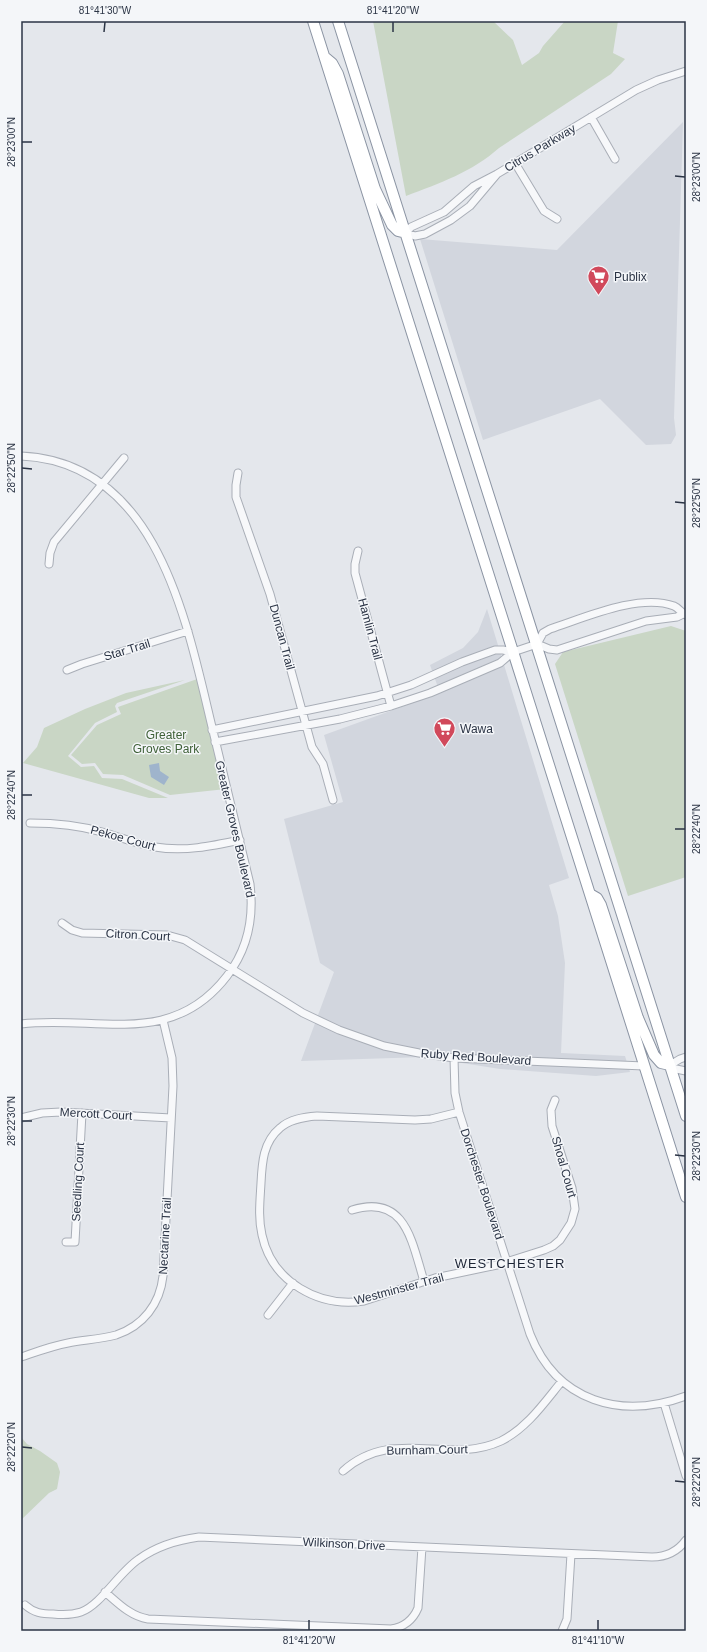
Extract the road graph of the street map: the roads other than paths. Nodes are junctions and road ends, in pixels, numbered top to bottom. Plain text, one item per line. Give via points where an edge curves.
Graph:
1 (313, 21) edge
2 (338, 21) edge
3 (324, 57) junction
4 (686, 71) edge
5 (591, 117) junction
6 (615, 159) dead end
7 (515, 163) junction
8 (497, 174) junction
9 (462, 198) junction
10 (470, 206) junction
11 (557, 219) dead end
12 (406, 233) junction
13 (21, 456) edge
14 (124, 458) dead end
15 (238, 473) dead end
16 (102, 484) junction
17 (358, 551) dead end
18 (49, 564) dead end
19 (685, 615) edge
20 (188, 631) junction
21 (537, 644) junction
22 (513, 652) junction
23 (67, 670) dead end
24 (387, 693) junction
25 (391, 706) junction
26 (302, 712) junction
27 (306, 725) junction
28 (212, 730) junction
29 (215, 742) junction
30 (333, 800) dead end
31 (30, 823) dead end
32 (240, 840) junction
33 (590, 894) junction
34 (62, 922) dead end
35 (232, 969) junction
36 (163, 1020) junction
37 (21, 1024) edge
38 (686, 1057) edge
39 (454, 1058) junction
40 (670, 1065) junction
41 (644, 1066) junction
42 (686, 1071) edge
43 (555, 1100) dead end
44 (459, 1112) junction
45 (82, 1113) junction
46 (686, 1116) edge
47 (21, 1118) edge
48 (171, 1118) junction
49 (685, 1192) edge
50 (352, 1210) dead end
51 (565, 1232) joint
52 (66, 1242) dead end
53 (507, 1262) junction
54 (424, 1281) junction
55 (293, 1283) junction
56 (268, 1315) dead end
57 (21, 1357) edge
58 (562, 1381) junction
59 (686, 1396) edge
60 (664, 1403) junction
61 (343, 1471) dead end
62 (686, 1476) edge
63 (686, 1540) edge
64 (422, 1547) junction
65 (571, 1554) junction
66 (106, 1592) junction
67 (25, 1605) dead end
68 (562, 1631) edge

1 - 3 highway
2 - 12 highway
3 - 12 highway via 332,63 338,74 370,177 390,221 395,228
3 - 22 highway
4 - 5 street, Citrus Parkway via 646,85
5 - 6 street
5 - 7 street, Citrus Parkway
7 - 8 street, Citrus Parkway
7 - 11 street via 544,211
8 - 9 street via 474,186
8 - 10 street, Citrus Parkway
9 - 10 street
9 - 12 street via 444,212 411,227
10 - 12 street, Citrus Parkway via 425,234 415,236
12 - 21 highway
13 - 16 street, Greater Groves Boulevard via 59,462
14 - 16 street
15 - 26 street, Duncan Trail via 236,497 270,594
16 - 18 street via 54,542
16 - 20 street, Greater Groves Boulevard via 123,502 140,523 165,570
17 - 24 street, Hamlin Trail via 355,573
19 - 21 street via 646,621 557,650
19 - 21 street via 672,605 628,604 550,629 543,633
20 - 23 street, Star Trail
20 - 28 street, Greater Groves Boulevard
21 - 22 street
21 - 40 highway
22 - 24 street via 495,650
22 - 25 street via 500,663 420,697
22 - 33 highway
24 - 25 street, Hamlin Trail
24 - 26 street
25 - 27 street
26 - 27 street, Duncan Trail
26 - 28 street
27 - 29 street
27 - 30 street, Duncan Trail via 312,747 323,764
28 - 29 street, Greater Groves Boulevard
29 - 32 street, Greater Groves Boulevard
31 - 32 street, Pekoe Court via 84,828 138,844 166,849 201,848
32 - 35 street, Greater Groves Boulevard via 250,884 252,915 249,931
33 - 40 highway via 602,905 638,1018 654,1055 661,1063
33 - 41 highway
34 - 35 street, Citron Court via 72,930 82,933 167,935 179,938 192,943
35 - 36 street, Greater Groves Boulevard via 204,999 184,1012
35 - 39 street, Ruby Red Boulevard via 297,1010 339,1030 384,1046
36 - 37 street, Greater Groves Boulevard via 130,1024
36 - 48 street, Nectarine Trail via 172,1058
38 - 40 street
39 - 41 street, Ruby Red Boulevard
39 - 44 street, Dorchester Boulevard via 455,1094
40 - 42 street
40 - 46 highway
41 - 49 highway
43 - 51 street, Shoal Court via 551,1110 552,1126 574,1198 574,1216
44 - 53 street, Dorchester Boulevard
44 - 55 street, Westminster Trail via 415,1120 317,1116 292,1121 280,1128 269,1141 262,1160 260,1223 271,1258 282,1274
45 - 47 street, Mercott Court via 48,1112
45 - 48 street, Mercott Court
45 - 52 street, Seedling Court via 75,1242
48 - 57 street, Nectarine Trail via 163,1276 152,1309 139,1323 124,1332 62,1344
50 - 54 street via 375,1206 390,1210 398,1217 409,1233
51 - 53 street, Westminster Trail via 552,1246
53 - 54 street, Westminster Trail
53 - 58 street, Dorchester Boulevard via 533,1340 545,1364
54 - 55 street, Westminster Trail via 353,1303 326,1300 305,1292
55 - 56 street
58 - 60 street, Dorchester Boulevard via 580,1394 611,1405
58 - 61 street, Burnham Court via 525,1424 496,1443 463,1450 388,1448 366,1456
59 - 60 street, Dorchester Boulevard
60 - 62 street
63 - 65 street, Wilkinson Drive via 675,1551 660,1557
64 - 65 street, Wilkinson Drive
64 - 66 street, Wilkinson Drive via 191,1538 168,1544 144,1555 124,1571
64 - 66 street via 418,1608 408,1622 391,1629 148,1619 129,1612
65 - 68 street via 567,1619
66 - 67 street, Wilkinson Drive via 88,1608 74,1614 38,1613

